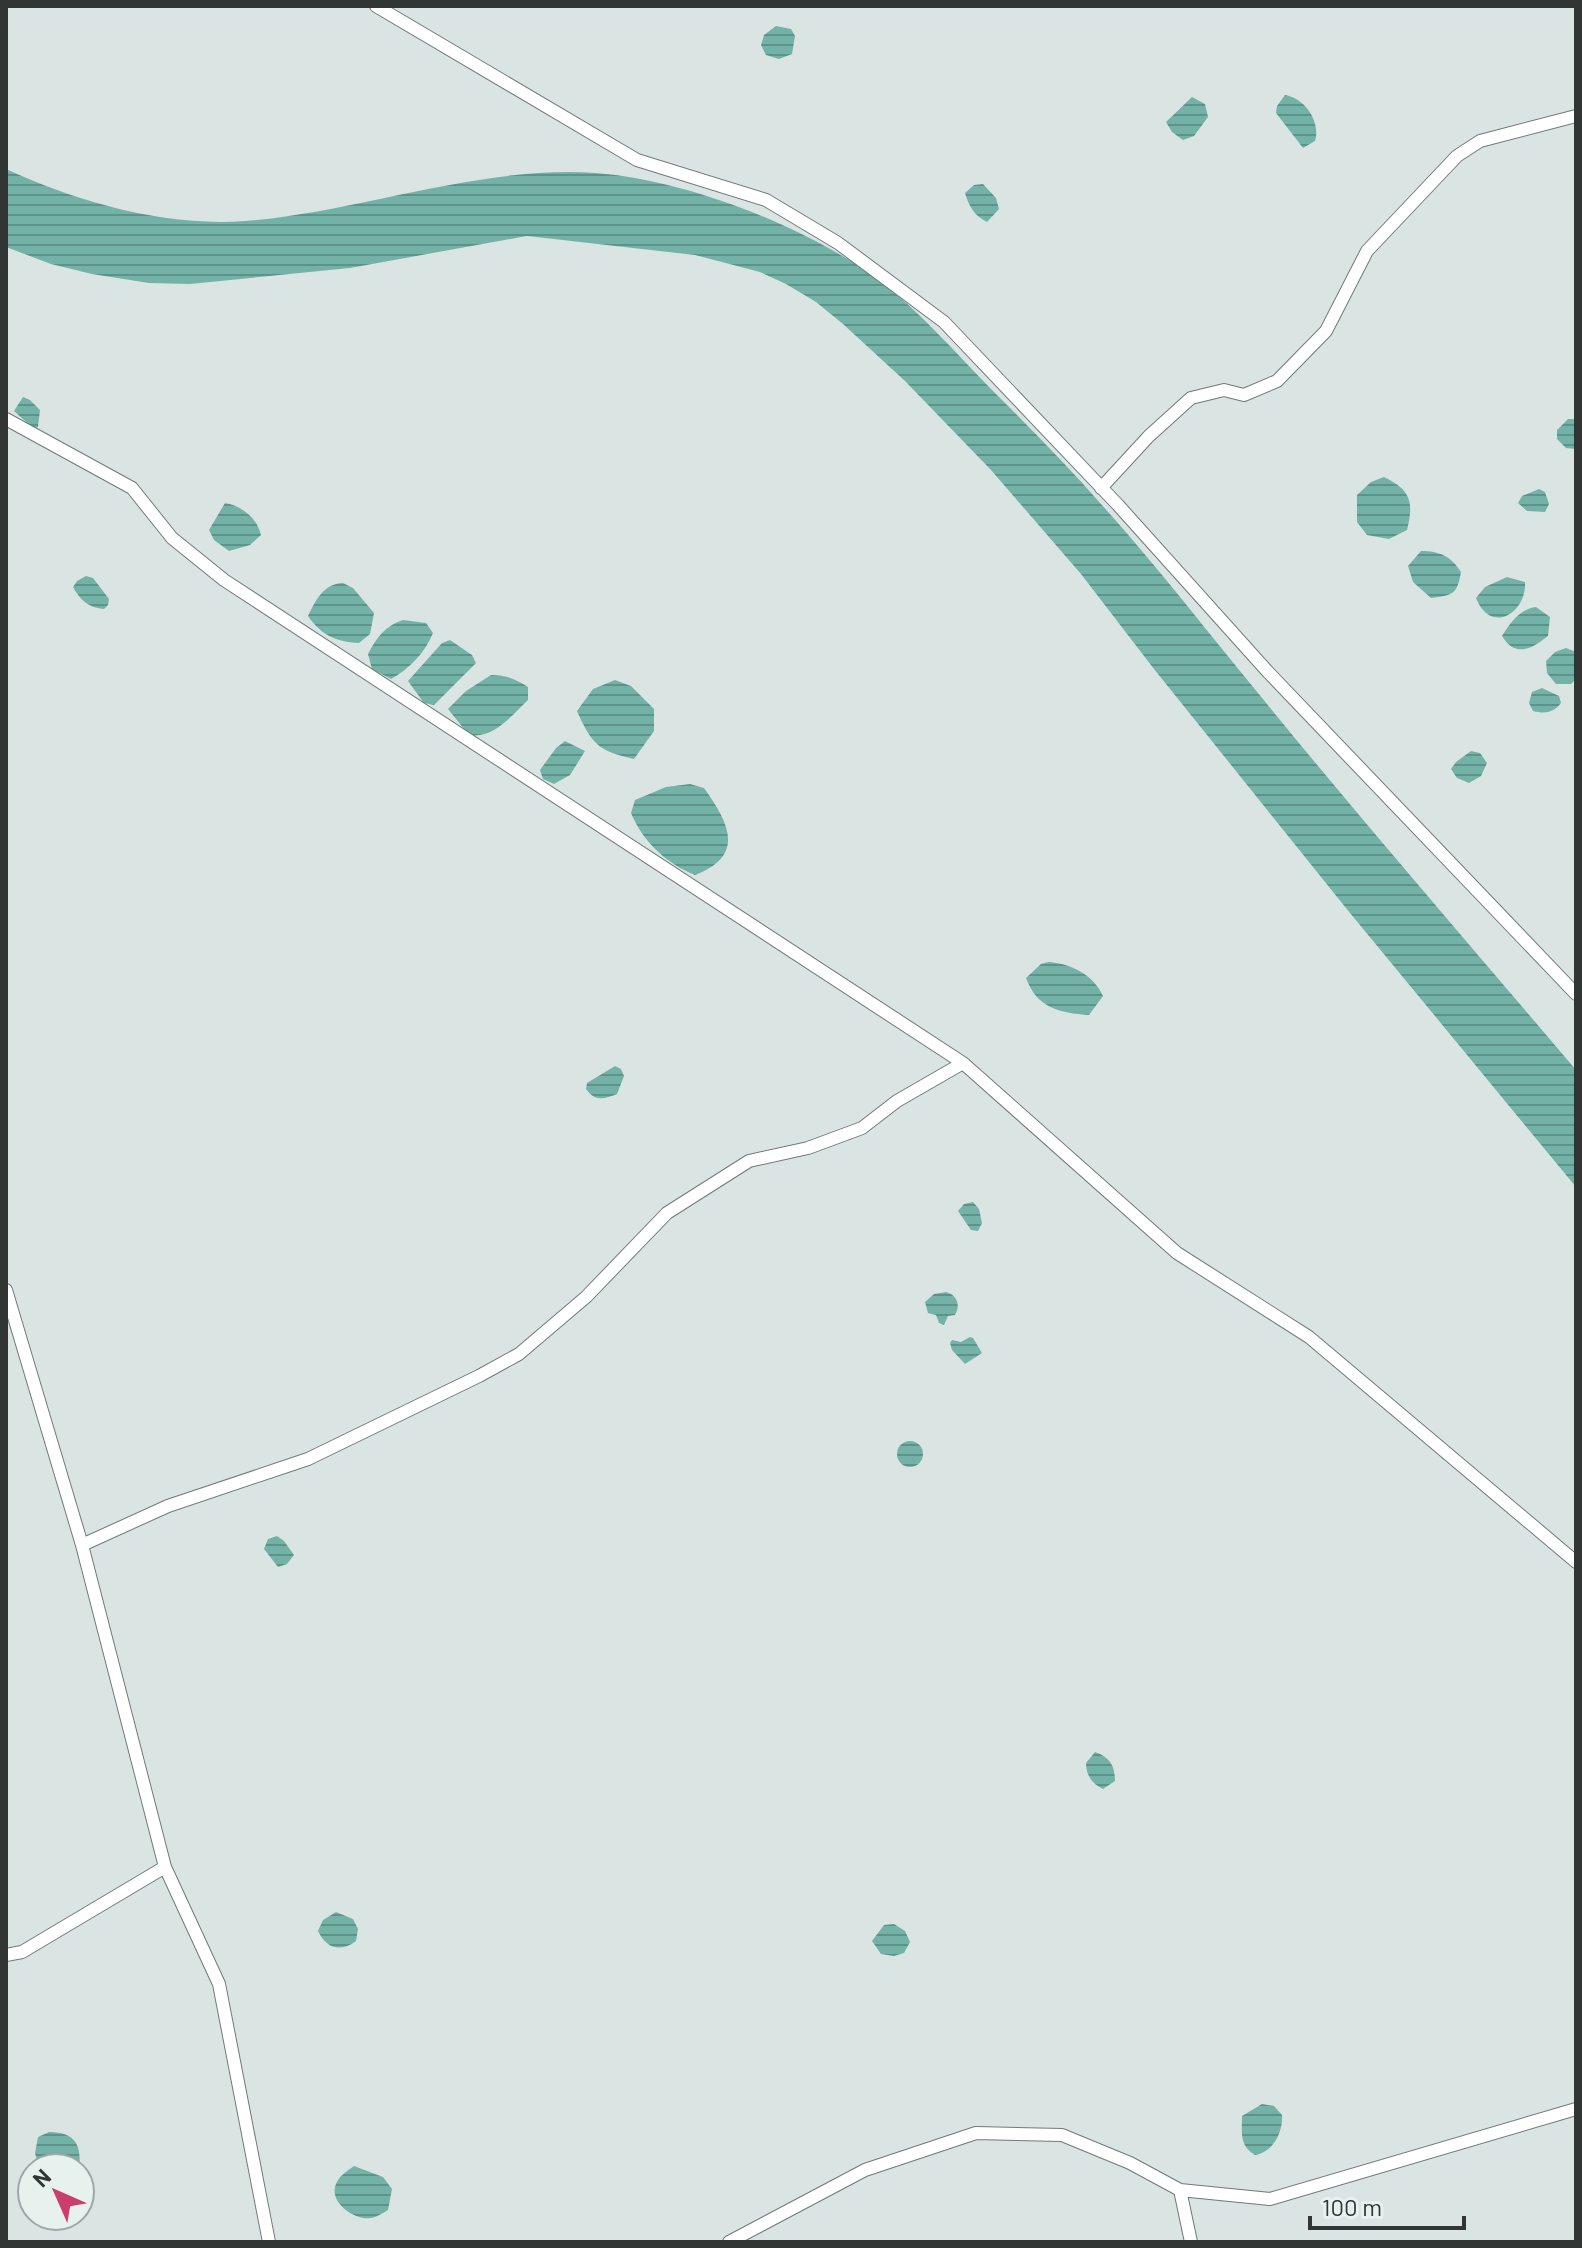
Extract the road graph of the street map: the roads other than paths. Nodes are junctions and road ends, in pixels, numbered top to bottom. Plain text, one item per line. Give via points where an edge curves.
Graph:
1 (376, 6) edge
2 (1576, 116) edge
3 (6, 419) edge
4 (1101, 488) junction
5 (1576, 994) edge
6 (963, 1063) junction
7 (6, 1290) edge
8 (82, 1545) junction
9 (1576, 1562) edge
10 (165, 1867) junction
11 (6, 1955) edge
12 (1576, 2109) edge
13 (1180, 2190) junction
14 (269, 2242) edge
15 (729, 2242) edge
16 (1191, 2242) edge

1 - 4 street via 637,160 766,200 838,243 944,322
2 - 4 street via 1480,141 1457,156 1367,251 1326,331 1277,381 1244,395 1224,390 1191,398
3 - 6 street via 132,488 172,538 224,580
4 - 5 street via 1268,672
6 - 8 street via 862,1128 808,1148 749,1161 667,1213 586,1297 519,1354 479,1376 308,1459 168,1506
6 - 9 street via 1177,1253 1309,1337
7 - 8 street
8 - 10 street
10 - 11 street via 22,1952
10 - 14 street via 219,1984
12 - 13 street via 1270,2199
13 - 15 street via 1062,2135 976,2133 865,2170
13 - 16 street

